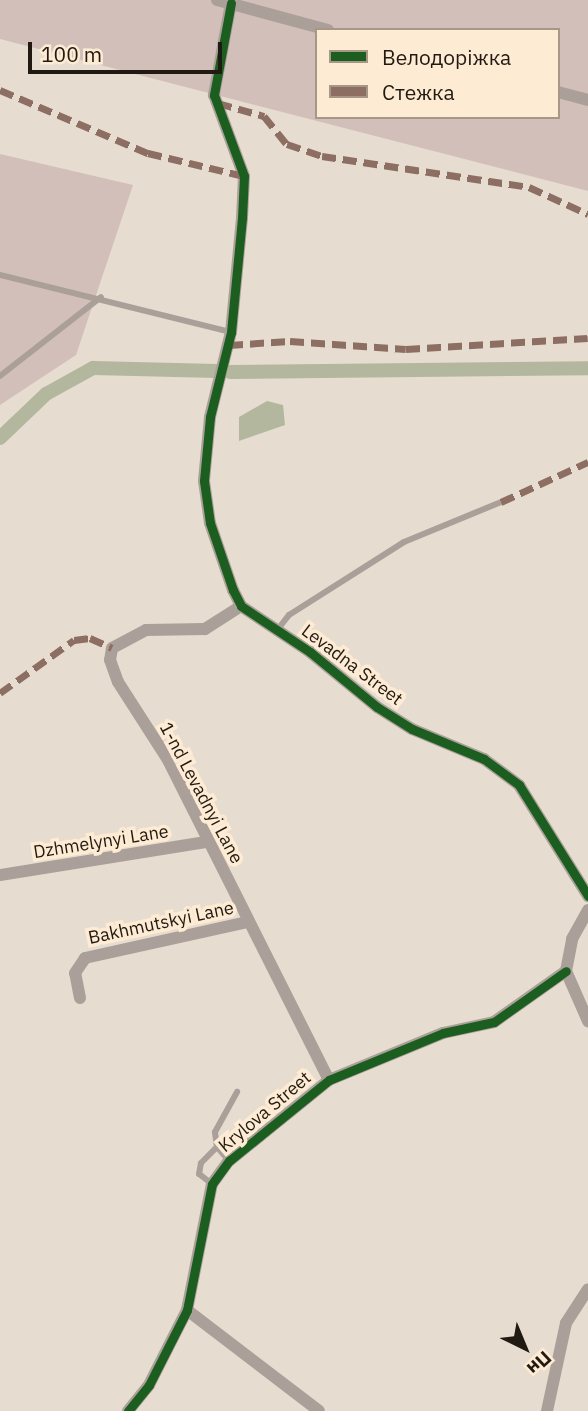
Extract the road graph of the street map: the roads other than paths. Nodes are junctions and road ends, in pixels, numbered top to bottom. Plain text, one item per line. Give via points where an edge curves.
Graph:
1 (217, 0) edge
2 (230, 2) edge
3 (321, 28) edge
4 (560, 93) edge
5 (588, 100) edge
6 (0, 275) edge
7 (101, 297) junction
8 (231, 332) junction
9 (0, 376) edge
10 (501, 502) dead end
11 (241, 606) junction
12 (278, 629) junction
13 (207, 842) junction
14 (0, 875) edge
15 (588, 895) edge
16 (588, 911) edge
17 (248, 922) junction
18 (566, 971) junction
19 (80, 998) dead end
20 (588, 1021) edge
21 (329, 1080) junction
22 (237, 1093) dead end
23 (217, 1147) junction
24 (229, 1161) junction
25 (212, 1184) junction
26 (588, 1289) edge
27 (187, 1310) junction
28 (128, 1411) edge
29 (318, 1411) edge
30 (547, 1411) edge

1 - 2 street
2 - 3 street
2 - 8 street via 214,95 244,176
4 - 5 street
6 - 7 lane
7 - 8 lane
7 - 9 lane
8 - 11 street via 210,417 204,481 210,523
10 - 12 lane via 404,542 289,615
11 - 12 street, Levadna Street
11 - 13 street, 1-nd Levadnyi Lane via 205,629 146,630 112,649 110,660 118,682 168,760
12 - 15 street, Levadna Street via 377,707 412,729 484,759 519,785
13 - 14 street, Dzhmelynyi Lane
13 - 17 street, 1-nd Levadnyi Lane
16 - 18 street via 572,939
17 - 19 street, Bakhmutskyi Lane via 85,958 75,972
17 - 21 street, 1-nd Levadnyi Lane
18 - 20 street
18 - 21 street, Krylova Street via 494,1022 443,1033
21 - 24 street, Krylova Street
22 - 23 lane via 215,1132
23 - 24 lane
23 - 25 lane via 201,1163 199,1174
24 - 25 street, Krylova Street
25 - 27 street, Krylova Street
26 - 30 street via 566,1323
27 - 28 street, Krylova Street via 149,1385
27 - 29 street

